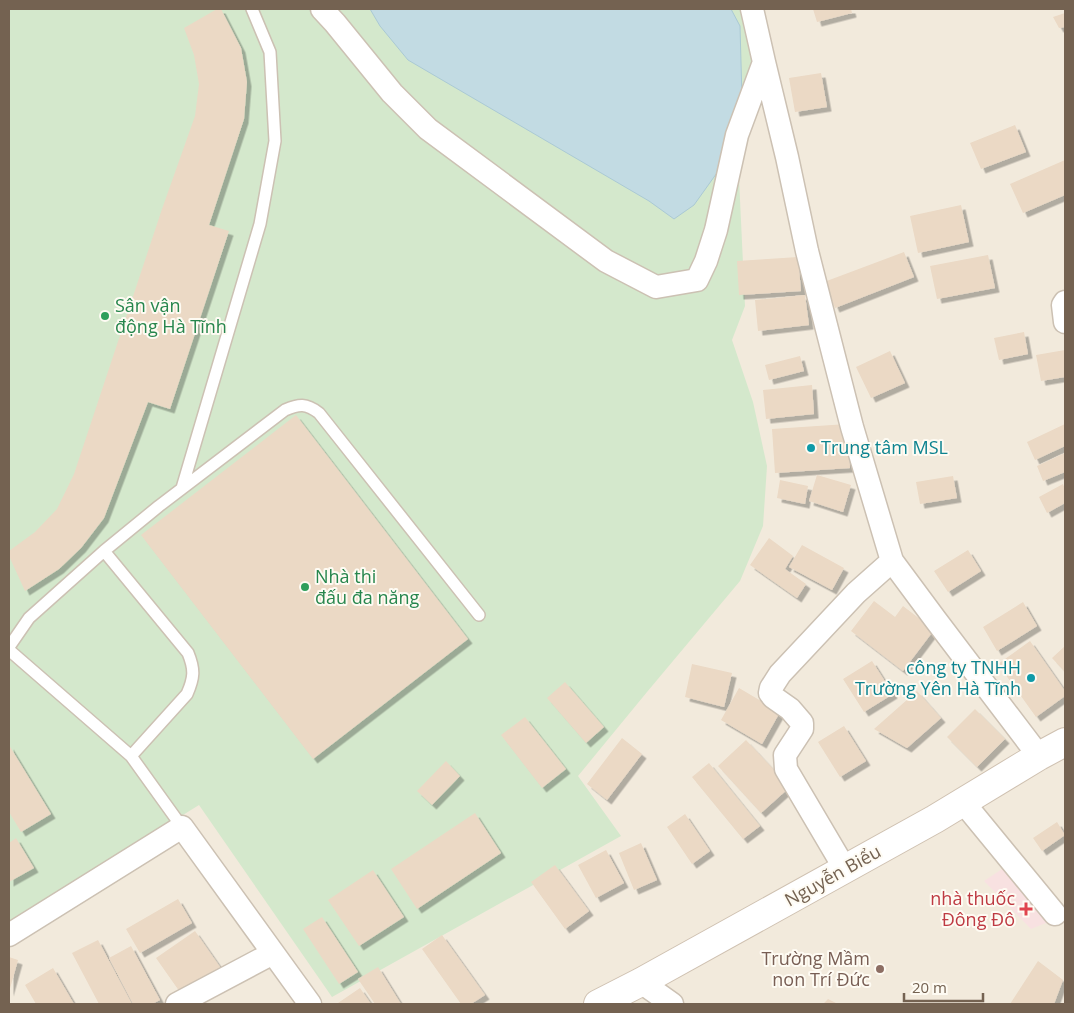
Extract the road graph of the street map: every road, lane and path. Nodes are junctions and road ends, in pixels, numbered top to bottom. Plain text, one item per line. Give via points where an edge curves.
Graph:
1 (252, 9) edge
2 (322, 9) edge
3 (752, 9) edge
4 (764, 62) junction
5 (1065, 302) edge
6 (1065, 322) edge
7 (182, 488) junction
8 (104, 551) junction
9 (892, 561) junction
10 (479, 615) dead end
11 (9, 649) edge
12 (1065, 742) edge
13 (131, 756) junction
14 (1039, 756) junction
15 (963, 802) junction
16 (182, 827) junction
17 (845, 869) junction
18 (1055, 914) dead end
19 (9, 935) edge
20 (273, 953) junction
21 (641, 982) junction
22 (176, 1004) edge
23 (310, 1004) edge
24 (598, 1004) edge
25 (672, 1004) edge

1 - 7 lane via 270,52 275,141 260,224
2 - 4 street via 392,93 428,129 606,261 656,287 697,280 716,230 737,135
3 - 4 street
4 - 9 street via 852,427
5 - 6 street
7 - 8 lane
7 - 10 lane via 285,410 295,405 307,405 319,413
8 - 11 lane via 29,618
8 - 13 lane via 188,653 192,664 192,683 187,694
9 - 14 street
9 - 17 street via 856,593 780,674 770,693 802,724 785,755 786,769
11 - 13 lane
12 - 14 street, Nguyễn Biểu
13 - 16 lane
14 - 15 street, Nguyễn Biểu
15 - 17 street, Nguyễn Biểu
15 - 18 street
16 - 19 street
16 - 20 street
17 - 21 street, Nguyễn Biểu
20 - 22 street
20 - 23 street
21 - 24 street, Nguyễn Biểu
21 - 25 street

